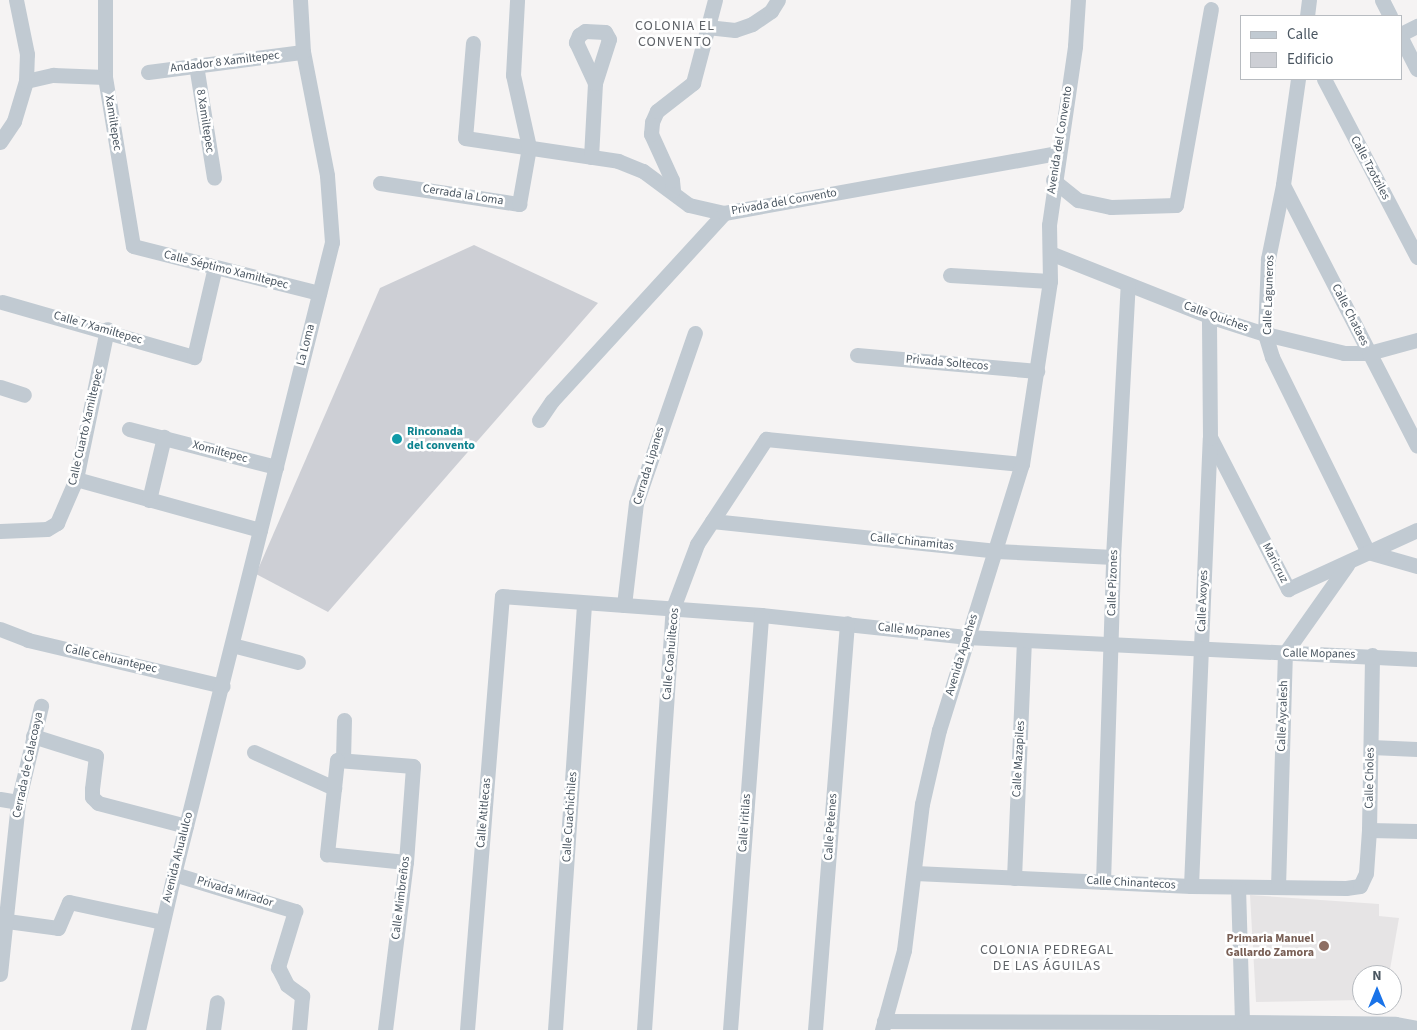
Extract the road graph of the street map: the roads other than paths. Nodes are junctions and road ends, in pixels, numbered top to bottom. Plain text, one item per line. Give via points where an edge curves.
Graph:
1 (16, 0) edge
2 (105, 0) edge
3 (300, 0) edge
4 (517, 0) edge
5 (715, 0) edge
6 (778, 0) edge
7 (1078, 0) edge
8 (1309, 0) edge
9 (1382, 0) edge
10 (1211, 9) dead end
11 (1307, 15) edge
12 (1390, 15) edge
13 (1417, 26) edge
14 (707, 27) junction
15 (1402, 34) edge
16 (1402, 40) edge
17 (473, 43) dead end
18 (303, 52) junction
19 (196, 65) junction
20 (1417, 69) edge
21 (148, 72) dead end
22 (105, 77) junction
23 (1298, 80) edge
24 (1325, 80) edge
25 (26, 81) junction
26 (595, 83) dead end
27 (0, 142) edge
28 (529, 147) junction
29 (1058, 153) junction
30 (591, 157) junction
31 (214, 178) dead end
32 (1053, 180) junction
33 (380, 182) dead end
34 (1283, 185) junction
35 (673, 190) junction
36 (724, 213) junction
37 (133, 246) joint
38 (1050, 253) junction
39 (1417, 257) edge
40 (215, 267) junction
41 (950, 275) dead end
42 (1050, 281) junction
43 (1128, 284) junction
44 (319, 293) junction
45 (2, 302) dead end
46 (1209, 316) junction
47 (107, 330) junction
48 (695, 333) dead end
49 (1265, 334) junction
50 (1417, 340) edge
51 (1369, 353) junction
52 (857, 355) dead end
53 (1037, 371) junction
54 (0, 387) edge
55 (24, 395) dead end
56 (539, 420) dead end
57 (129, 429) dead end
58 (164, 437) junction
59 (1210, 438) junction
60 (1417, 446) edge
61 (1022, 464) junction
62 (276, 467) junction
63 (76, 479) junction
64 (149, 500) junction
65 (712, 521) junction
66 (260, 530) junction
67 (1417, 530) edge
68 (0, 531) edge
69 (996, 551) junction
70 (1368, 552) junction
71 (1113, 557) junction
72 (1347, 565) junction
73 (1417, 566) edge
74 (502, 596) joint
75 (584, 603) junction
76 (624, 605) junction
77 (673, 608) junction
78 (760, 615) junction
79 (847, 623) junction
80 (0, 628) edge
81 (966, 637) junction
82 (1024, 640) junction
83 (1111, 644) junction
84 (232, 645) junction
85 (1201, 650) junction
86 (1285, 653) junction
87 (1372, 655) junction
88 (1417, 659) edge
89 (298, 662) dead end
90 (223, 686) junction
91 (41, 706) dead end
92 (344, 720) dead end
93 (33, 736) junction
94 (1371, 747) junction
95 (1417, 749) edge
96 (254, 752) dead end
97 (343, 760) junction
98 (334, 788) junction
99 (0, 799) edge
100 (18, 802) junction
101 (186, 826) junction
102 (1369, 830) junction
103 (1417, 832) edge
104 (406, 862) junction
105 (915, 873) junction
106 (174, 874) junction
107 (1014, 878) junction
108 (1103, 882) junction
109 (1191, 886) junction
110 (1238, 887) junction
111 (1278, 887) junction
112 (1346, 888) joint
113 (7, 921) junction
114 (162, 922) junction
115 (0, 974) edge
116 (217, 1002) dead end
117 (1242, 1022) junction
118 (883, 1026) edge
119 (1196, 1026) edge
120 (1394, 1027) edge
121 (1417, 1028) edge
122 (138, 1030) edge
123 (213, 1030) edge
124 (298, 1030) edge
125 (385, 1030) edge
126 (467, 1030) edge
127 (555, 1030) edge
128 (644, 1030) edge
129 (730, 1030) edge
130 (815, 1030) edge

1 - 25 street via 27,54
2 - 22 street, Xamiltepec
3 - 18 street, La Loma
4 - 28 street via 513,75
5 - 14 street
6 - 14 street via 771,11 752,24 735,30
7 - 29 street, Avenida del Convento via 1077,30
8 - 11 street
9 - 12 street
10 - 32 street via 1176,205 1111,207 1078,200
13 - 15 street
14 - 35 street via 693,83 657,111 652,122 651,134 672,180
16 - 20 street
17 - 28 street via 465,138
18 - 19 street, Andador 8 Xamiltepec
18 - 44 street, La Loma via 328,175 332,242
19 - 21 street, Andador 8 Xamiltepec
19 - 31 street, 8 Xamiltepec
22 - 25 street via 53,75
22 - 37 street, Xamiltepec
23 - 34 street, Calle Laguneros
24 - 39 street, Calle Tzotziles
25 - 27 street via 14,121
26 - 30 street
28 - 30 street
28 - 33 street, Cerrada la Loma via 519,204
29 - 32 street, Avenida del Convento
29 - 36 street, Privada del Convento
30 - 35 street via 643,171
32 - 38 street, Avenida del Convento via 1048,225
34 - 49 street, Calle Laguneros via 1268,259
34 - 51 street, Calle Chataes
35 - 36 street via 689,205
36 - 56 street, Privada del Convento via 552,401
37 - 40 street, Calle Séptimo Xamiltepec
38 - 42 street, Avenida del Convento
38 - 43 street, Calle Quiches
40 - 44 street, Calle Séptimo Xamiltepec
40 - 47 street, Calle 7 Xamiltepec via 194,357
41 - 42 street
42 - 53 street, Avenida Apaches
43 - 46 street, Calle Quiches
43 - 71 street, Calle Pizones
44 - 62 street, La Loma
45 - 47 street, Calle 7 Xamiltepec
46 - 49 street, Calle Quiches
46 - 59 street, Calle Axoyes
47 - 63 street, Calle Cuarto Xamiltepec
48 - 76 street, Cerrada Lipanes via 636,503
49 - 51 street, Calle Quiches via 1344,353
49 - 70 street, Calle Laguneros via 1272,357
50 - 51 street, Calle Quiches
51 - 60 street, Calle Chataes
52 - 53 street, Privada Soltecos
53 - 61 street, Avenida Apaches
54 - 55 street
57 - 58 street, Xomiltepec
58 - 62 street, Xomiltepec
58 - 64 street
59 - 72 street, Maricruz via 1288,589
59 - 85 street, Calle Axoyes
61 - 65 street, Calle Coahuiltecos via 766,439
61 - 69 street, Avenida Apaches
62 - 66 street, La Loma
63 - 64 street
63 - 68 street, Calle Cuarto Xamiltepec via 57,523 47,529
64 - 66 street
65 - 69 street, Calle Chinamitas
65 - 77 street, Calle Coahuiltecos via 698,544
66 - 84 street, La Loma
67 - 70 street, Maricruz
69 - 71 street, Calle Chinamitas
69 - 81 street, Avenida Apaches
70 - 72 street, Maricruz
70 - 73 street
71 - 83 street, Calle Pizones
72 - 86 street
74 - 75 street, Calle Mopanes
74 - 126 street, Calle Atitlecas
75 - 76 street, Calle Mopanes
75 - 127 street, Calle Cuachichiles
76 - 77 street, Calle Mopanes
77 - 78 street, Calle Mopanes
77 - 128 street, Calle Coahuiltecos
78 - 79 street, Calle Mopanes
78 - 129 street, Calle Iritilas
79 - 81 street, Calle Mopanes
79 - 130 street, Calle Petenes
80 - 90 street, Calle Cehuantepec via 28,640
81 - 82 street, Calle Mopanes
81 - 105 street, Avenida Apaches via 922,804
82 - 83 street, Calle Mopanes
82 - 107 street, Calle Mazapiles
83 - 85 street, Calle Mopanes
83 - 108 street, Calle Pizones
84 - 89 street
84 - 90 street, La Loma
85 - 86 street, Calle Mopanes
85 - 109 street, Calle Axoyes
86 - 87 street, Calle Mopanes
86 - 111 street, Calle Aycalesh
87 - 88 street, Calle Mopanes
87 - 94 street, Calle Choles
90 - 101 street, Avenida Ahualulco
91 - 93 street, Cerrada de Calacoaya
92 - 97 street
93 - 100 street, Cerrada de Calacoaya
93 - 101 street via 96,756 92,797 98,803
94 - 95 street
94 - 102 street, Calle Choles
96 - 98 street
97 - 98 street via 337,760
97 - 104 street, Calle Mimbreños via 413,766
98 - 104 street via 327,854
99 - 100 street
100 - 113 street, Cerrada de Calacoaya
101 - 106 street, Avenida Ahualulco
102 - 103 street
102 - 112 street, Calle Choles via 1366,873 1360,886
104 - 125 street, Calle Mimbreños
105 - 107 street, Calle Chinantecos
105 - 118 street, Avenida Apaches via 904,950
106 - 114 street, Avenida Ahualulco
106 - 124 street, Privada Mirador via 296,911 278,966 287,985 302,996
107 - 108 street, Calle Chinantecos
108 - 109 street, Calle Chinantecos
109 - 110 street, Calle Chinantecos
110 - 111 street, Calle Chinantecos
110 - 117 street
111 - 112 street, Calle Chinantecos
113 - 114 street via 58,928 69,902
113 - 115 street, Cerrada de Calacoaya
114 - 122 street, Avenida Ahualulco
116 - 123 street
117 - 119 street
117 - 120 street
118 - 119 street
120 - 121 street

